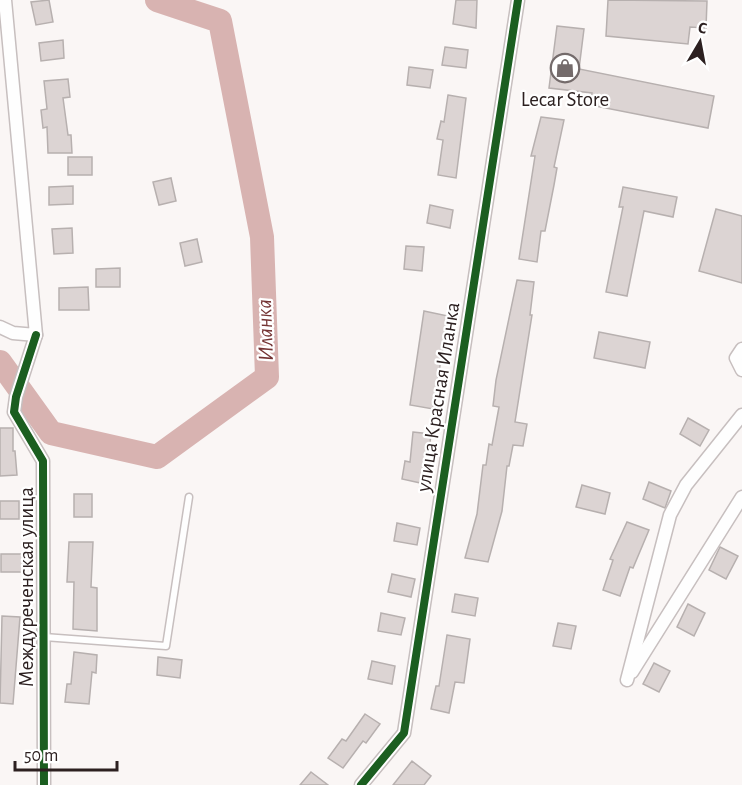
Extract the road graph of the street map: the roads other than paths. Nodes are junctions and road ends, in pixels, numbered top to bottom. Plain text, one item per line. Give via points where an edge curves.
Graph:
1 (5, 0) edge
2 (518, 0) edge
3 (0, 327) edge
4 (36, 335) junction
5 (742, 349) edge
6 (742, 370) edge
7 (742, 415) edge
8 (189, 497) dead end
9 (742, 497) edge
10 (44, 637) junction
11 (44, 785) edge
12 (361, 785) edge

1 - 4 street
2 - 12 street, улица Красная Иланка via 404,733
3 - 4 street via 13,333
4 - 10 street, Междуреченская улица via 14,412 44,461
5 - 6 street via 736,357
7 - 9 street via 686,485 670,515 627,680
8 - 10 lane via 166,646
10 - 11 street, Междуреченская улица

